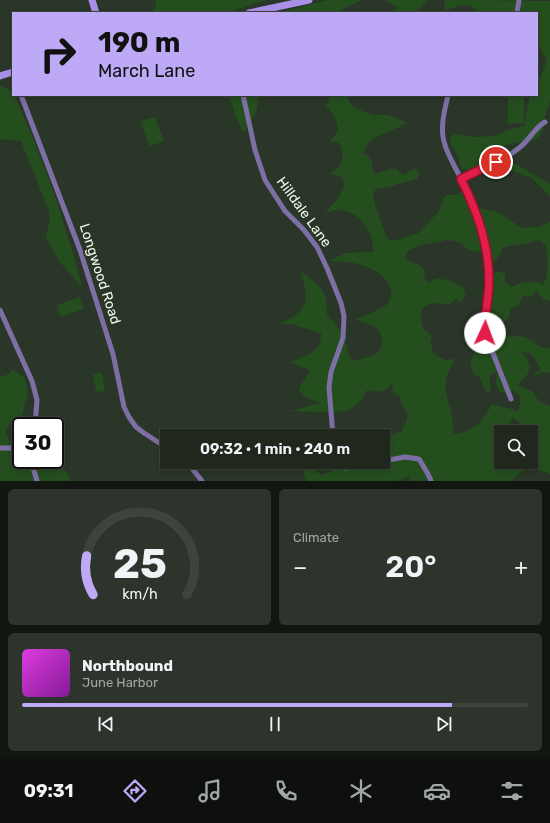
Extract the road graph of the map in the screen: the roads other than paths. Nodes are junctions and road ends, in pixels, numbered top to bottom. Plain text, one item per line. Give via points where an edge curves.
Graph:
1 (92, 0) edge
2 (309, 0) edge
3 (519, 0) edge
4 (96, 12) edge
5 (254, 12) edge
6 (517, 12) edge
7 (12, 73) edge
8 (0, 76) edge
9 (21, 96) edge
10 (243, 96) edge
11 (448, 96) edge
12 (545, 122) dead end
13 (461, 179) junction
14 (0, 310) edge
15 (511, 399) dead end
16 (36, 417) edge
17 (332, 429) edge
18 (160, 444) edge
19 (0, 448) edge
20 (12, 448) edge
21 (390, 460) edge
22 (34, 469) edge
23 (193, 469) edge
24 (38, 481) edge
25 (202, 481) edge
26 (431, 481) edge

1 - 4 main road
2 - 5 main road
3 - 6 street
7 - 8 main road
9 - 18 street, Longwood Road via 80,250 113,354 124,407 136,427
10 - 17 street, Hilldale Lane via 255,150 266,180 285,210 317,247 341,303 344,316 343,338 331,372 329,387
11 - 13 street via 442,136
12 - 13 street via 521,147 507,157
13 - 15 street via 476,211 486,245 489,282 485,333
14 - 16 street via 32,381 37,400
19 - 20 street
21 - 26 street via 405,457 419,459
22 - 24 street
23 - 25 street

